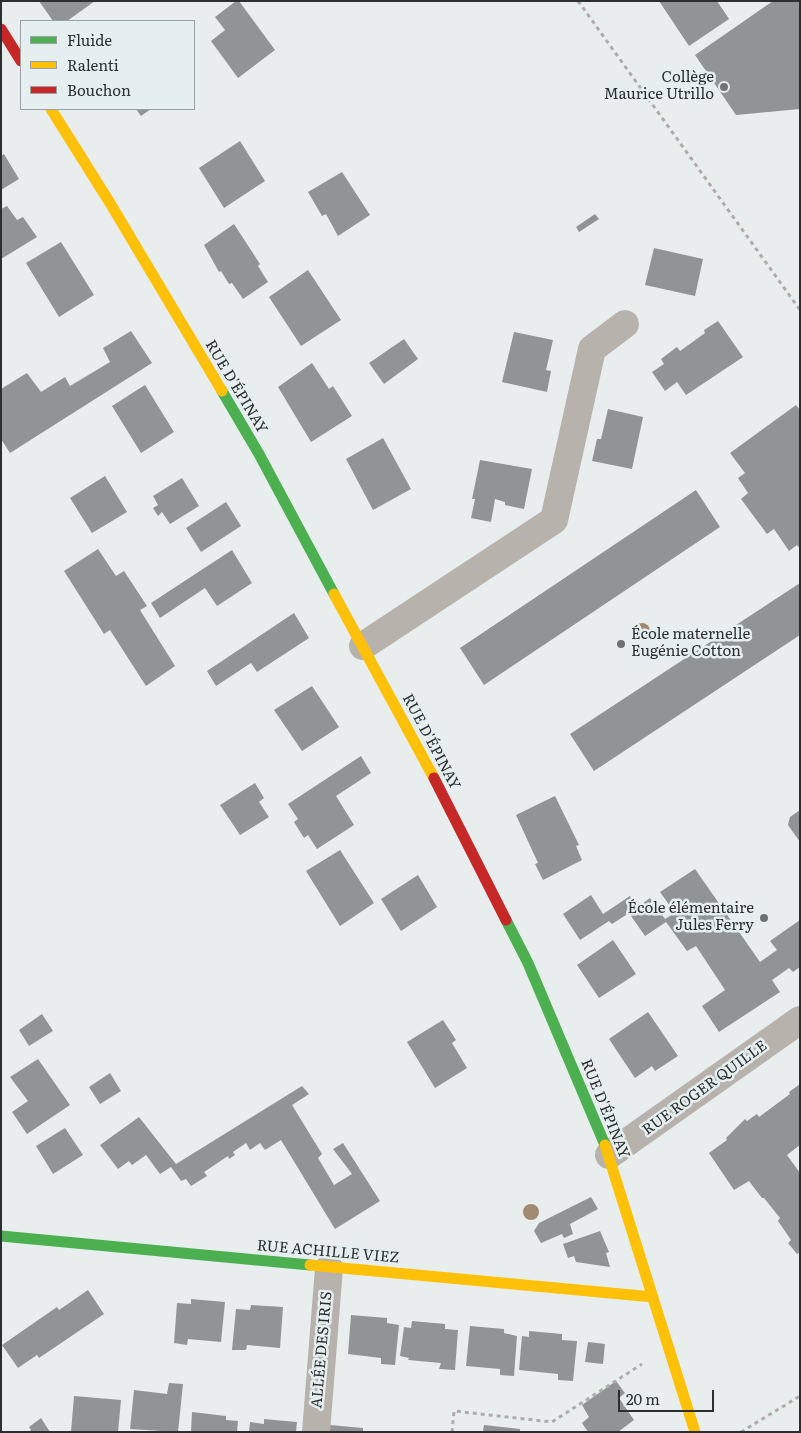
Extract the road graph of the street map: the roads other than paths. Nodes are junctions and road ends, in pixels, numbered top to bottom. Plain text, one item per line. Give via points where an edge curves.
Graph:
1 (1, 29) edge
2 (20, 59) edge
3 (52, 110) edge
4 (625, 324) dead end
5 (363, 646) junction
6 (800, 1020) edge
7 (609, 1155) junction
8 (1, 1236) edge
9 (329, 1268) junction
10 (653, 1296) junction
11 (316, 1432) edge
12 (695, 1432) edge

1 - 2 main road
3 - 5 main road, RUE D'ÉPINAY via 259,454
4 - 5 street via 592,349 554,520
5 - 7 main road, RUE D'ÉPINAY via 528,963
6 - 7 street, RUE ROGER QUILLE
7 - 10 main road, RUE D'ÉPINAY
8 - 9 main road, RUE ACHILLE VIEZ
9 - 10 main road, RUE ACHILLE VIEZ
9 - 11 street, ALLÉE DES IRIS
10 - 12 main road, RUE D'ÉPINAY

